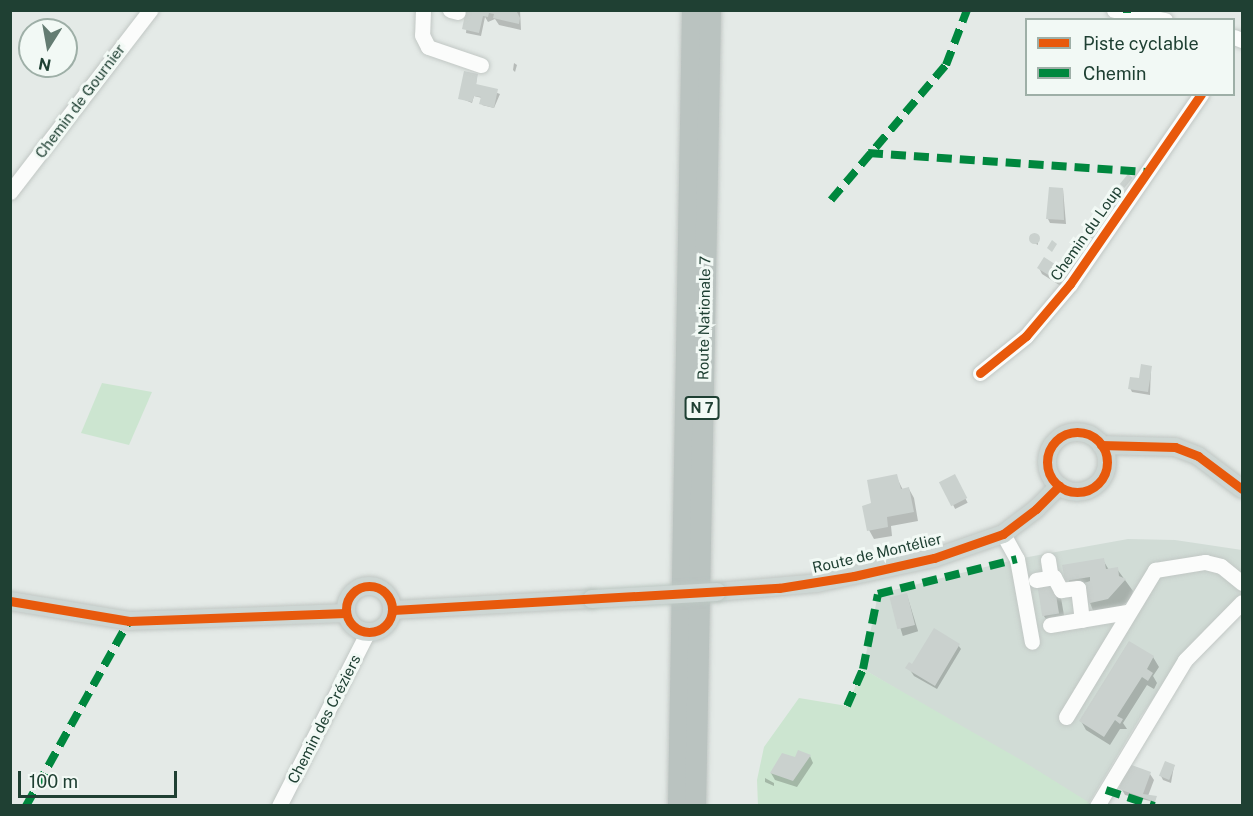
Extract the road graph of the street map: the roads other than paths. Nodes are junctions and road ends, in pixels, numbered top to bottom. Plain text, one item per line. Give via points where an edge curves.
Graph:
1 (150, 10) edge
2 (423, 10) edge
3 (692, 10) edge
4 (710, 10) edge
5 (1114, 10) edge
6 (1155, 18) edge
7 (481, 65) dead end
8 (1200, 96) edge
9 (10, 192) edge
10 (980, 373) dead end
11 (1101, 445) junction
12 (1059, 486) junction
13 (1242, 489) edge
14 (1003, 534) junction
15 (1048, 560) dead end
16 (1242, 584) edge
17 (10, 601) edge
18 (1242, 602) edge
19 (393, 610) junction
20 (1127, 612) junction
21 (346, 614) junction
22 (1082, 620) junction
23 (1050, 625) dead end
24 (367, 633) junction
25 (1032, 642) dead end
26 (1066, 717) dead end
27 (279, 806) edge
28 (678, 806) edge
29 (695, 806) edge
30 (1097, 806) edge

1 - 9 street, Chemin de Gournier
2 - 7 street via 422,35 428,47
3 - 28 highway, Route Nationale 7 / N 7
4 - 29 highway, Route Nationale 7 / N 7
5 - 6 street
8 - 10 street, Chemin du Loup via 1070,285 1026,336
11 - 12 main road via 1106,469 1096,485 1077,492
11 - 12 main road via 1081,432 1062,435 1054,442 1047,470
11 - 13 main road via 1174,447 1198,456
12 - 14 main road, Route de Montélier
14 - 19 main road, Route de Montélier, bridge via 934,558 854,576 717,592
14 - 25 street via 1017,559
15 - 22 street via 1043,579 1057,580 1060,590 1078,588
16 - 20 street via 1221,566 1205,562 1155,570
17 - 21 main road via 129,621
18 - 30 street via 1185,660
19 - 21 main road via 383,590 368,586 353,592
19 - 24 main road via 382,629
20 - 22 street
20 - 26 street
21 - 24 main road via 354,627
22 - 23 street
24 - 27 street, Chemin des Créziers

